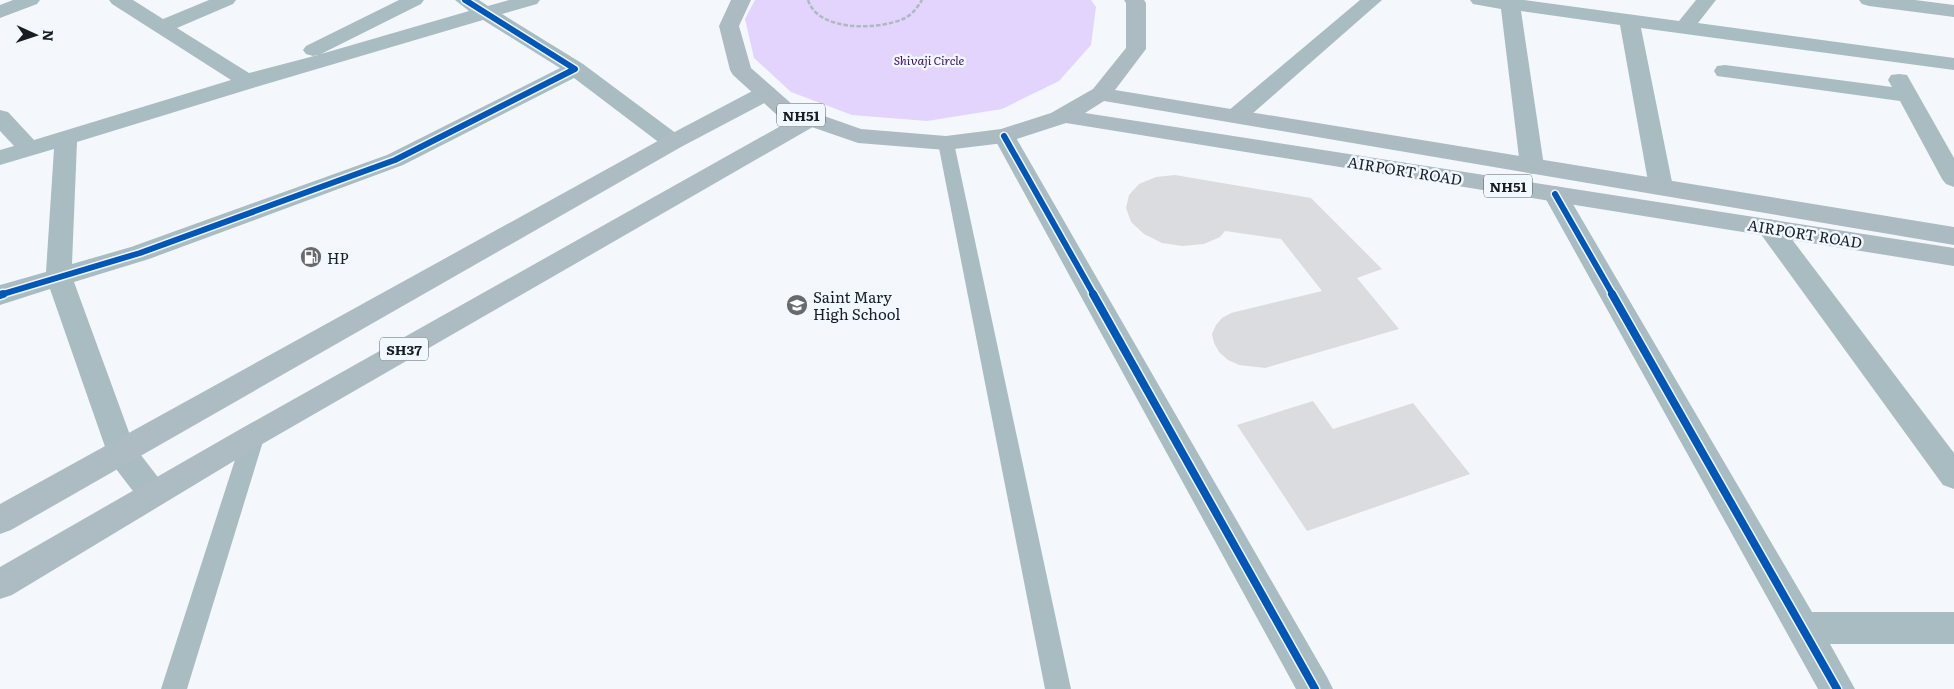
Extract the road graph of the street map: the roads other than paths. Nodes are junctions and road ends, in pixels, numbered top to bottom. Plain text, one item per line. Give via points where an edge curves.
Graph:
1 (30, 0) edge
2 (119, 0) edge
3 (226, 0) edge
4 (414, 0) edge
5 (465, 0) edge
6 (530, 0) edge
7 (740, 0) edge
8 (1134, 0) edge
9 (1372, 0) edge
10 (1480, 0) edge
11 (1706, 0) edge
12 (1869, 0) edge
13 (1510, 4) junction
14 (1954, 11) edge
15 (0, 12) edge
16 (486, 13) junction
17 (1629, 20) junction
18 (162, 28) junction
19 (1684, 28) junction
20 (1884, 54) junction
21 (1954, 64) edge
22 (575, 69) junction
23 (1725, 70) dead end
24 (248, 82) junction
25 (766, 93) junction
26 (1101, 94) junction
27 (1908, 96) junction
28 (1063, 116) junction
29 (1236, 116) junction
30 (0, 117) edge
31 (810, 119) junction
32 (1004, 136) junction
33 (66, 137) junction
34 (673, 142) junction
35 (946, 143) junction
36 (29, 149) junction
37 (0, 158) edge
38 (1491, 159) junction
39 (1532, 166) junction
40 (1954, 179) edge
41 (1494, 184) junction
42 (1661, 187) junction
43 (1555, 194) junction
44 (1769, 227) junction
45 (1954, 236) edge
46 (1954, 257) edge
47 (59, 277) junction
48 (0, 295) edge
49 (254, 435) junction
50 (121, 452) junction
51 (1954, 476) edge
52 (153, 494) junction
53 (0, 520) edge
54 (0, 584) edge
55 (1802, 628) junction
56 (1954, 628) edge
57 (174, 689) edge
58 (1058, 689) edge
59 (1315, 689) edge
60 (1837, 689) edge

1 - 15 street
2 - 18 street
3 - 18 street
4 - 24 street
5 - 16 street
6 - 16 street
7 - 25 highway, NH51 via 729,26 741,70
8 - 26 highway, NH51 via 1136,49
9 - 29 street
10 - 13 street
11 - 19 street
12 - 14 street
13 - 17 street
13 - 39 street
16 - 22 street
16 - 24 street
17 - 19 street
17 - 42 street
18 - 24 street
19 - 20 street
20 - 21 street
20 - 27 street
22 - 34 street
22 - 47 street via 395,160 140,252
23 - 27 street
24 - 33 street
25 - 31 highway, NH51 via 785,110
25 - 34 main road
26 - 28 highway, NH51
26 - 29 highway, AIRPORT ROAD / NH51
27 - 40 street
28 - 32 highway, NH51
28 - 41 highway, AIRPORT ROAD / NH51
29 - 38 highway, AIRPORT ROAD / NH51
30 - 36 street
31 - 35 highway, NH51 via 858,136
31 - 49 main road, SH37
32 - 35 highway, NH51
32 - 59 street
33 - 36 street
33 - 47 street
34 - 50 main road
35 - 58 lane
36 - 37 street
38 - 39 highway, AIRPORT ROAD / NH51
38 - 41 highway
39 - 42 highway, AIRPORT ROAD / NH51
41 - 43 highway, AIRPORT ROAD / NH51
42 - 45 highway, AIRPORT ROAD / NH51
43 - 44 highway, AIRPORT ROAD / NH51
43 - 55 street
44 - 46 highway, AIRPORT ROAD / NH51
44 - 51 street
47 - 48 street
47 - 50 street
49 - 52 main road, SH37
49 - 57 lane
50 - 52 street
50 - 53 main road
52 - 54 main road, SH37
55 - 56 street
55 - 60 street

